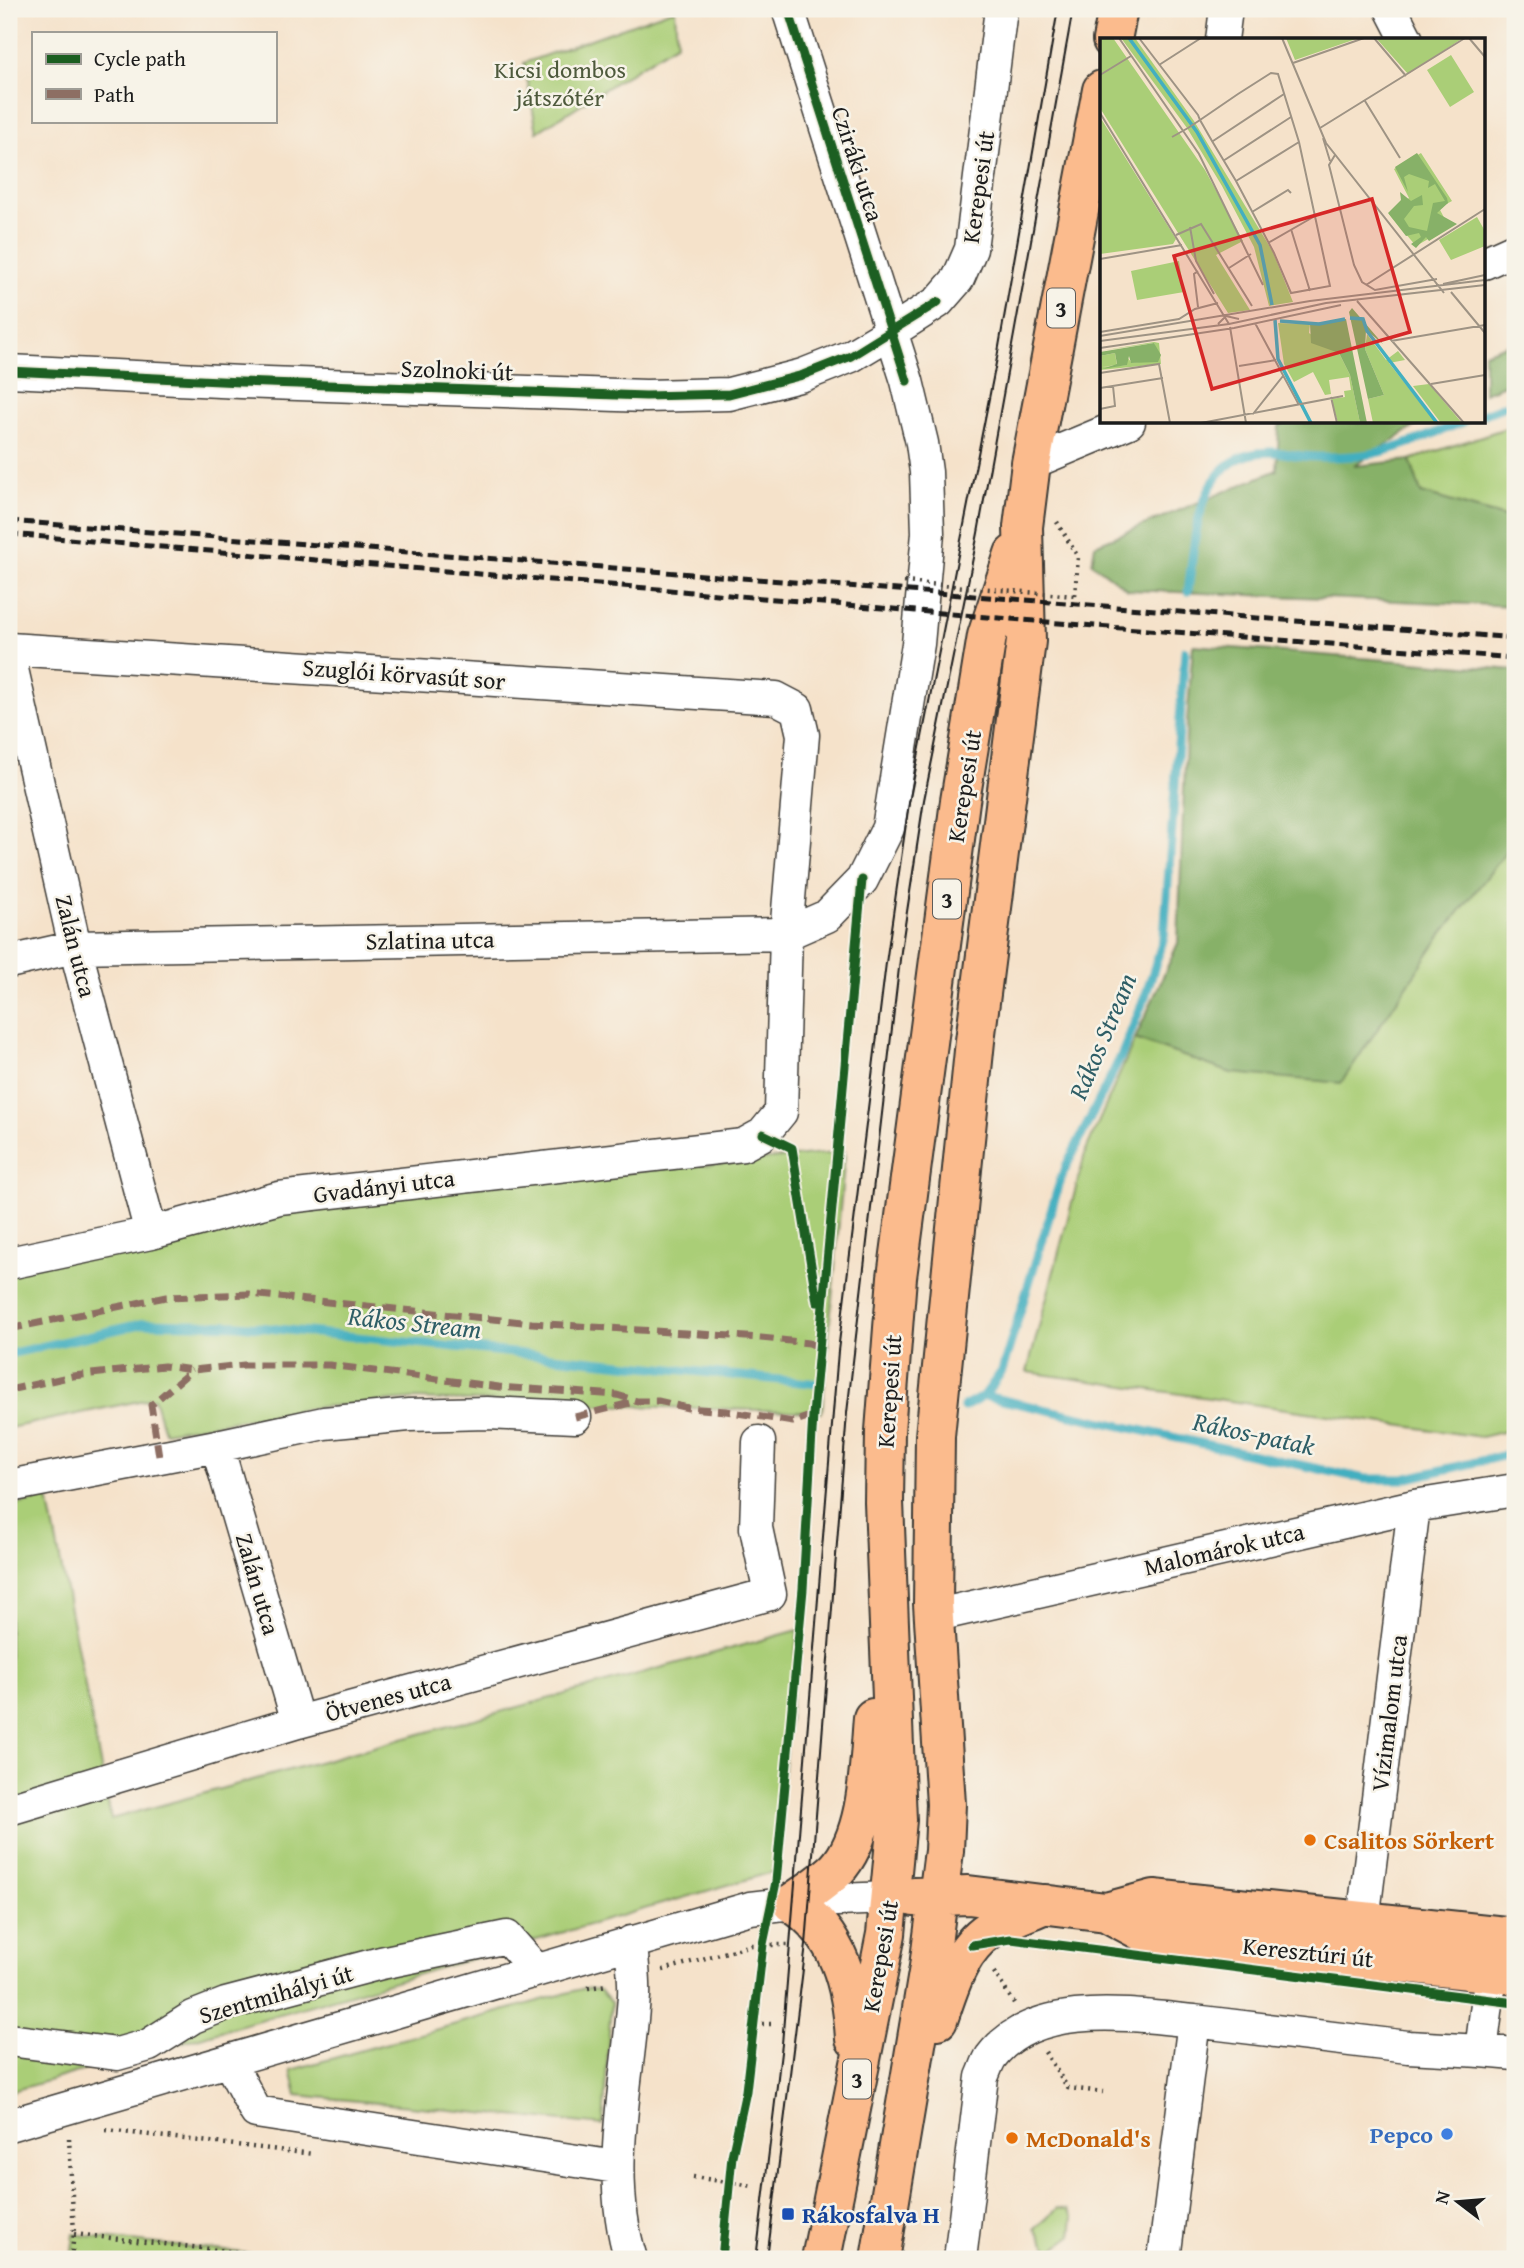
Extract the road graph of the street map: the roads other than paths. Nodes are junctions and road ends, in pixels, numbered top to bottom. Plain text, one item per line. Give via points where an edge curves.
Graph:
1 (788, 9) edge
2 (1001, 9) edge
3 (1118, 9) edge
4 (1226, 9) edge
5 (1391, 9) edge
6 (1112, 38) edge
7 (1222, 38) edge
8 (1406, 38) edge
9 (1100, 101) edge
10 (1515, 249) edge
11 (1486, 262) edge
12 (891, 332) junction
13 (9, 371) edge
14 (1124, 424) edge
15 (1031, 463) junction
16 (1038, 521) junction
17 (9, 649) edge
18 (9, 656) edge
19 (786, 934) junction
20 (75, 947) junction
21 (9, 962) edge
22 (151, 1233) junction
23 (9, 1262) edge
24 (575, 1417) dead end
25 (759, 1443) dead end
26 (217, 1446) junction
27 (9, 1486) edge
28 (1515, 1490) edge
29 (1415, 1506) junction
30 (887, 1591) junction
31 (933, 1616) junction
32 (298, 1722) junction
33 (9, 1809) edge
34 (938, 1896) junction
35 (891, 1898) junction
36 (1045, 1903) junction
37 (781, 1905) junction
38 (1106, 1912) junction
39 (1363, 1921) junction
40 (1506, 1936) edge
41 (631, 1942) junction
42 (536, 1970) junction
43 (1503, 1974) edge
44 (1194, 2021) junction
45 (9, 2040) edge
46 (1481, 2051) junction
47 (1515, 2053) edge
48 (229, 2061) junction
49 (857, 2080) junction
50 (904, 2110) junction
51 (9, 2125) edge
52 (616, 2167) junction
53 (631, 2259) edge
54 (821, 2259) edge
55 (880, 2259) edge
56 (960, 2259) edge
57 (1164, 2259) edge

1 - 12 street, Cziráki utca
2 - 12 street, Kerepesi út via 971,249 958,279 937,302
3 - 6 main road
4 - 7 street
5 - 8 street
9 - 15 main road, Kerepesi út / 3
10 - 11 street
12 - 13 street, Szolnoki út via 851,356 803,375 729,394 646,396
12 - 19 street, Cziráki utca via 922,443 928,533 919,645 888,828 862,880 827,916
14 - 15 street
15 - 16 main road, Kerepesi út / 3
16 - 30 main road, Kerepesi út / 3 via 987,636 958,815 897,1277 885,1431
16 - 31 main road, Kerepesi út / 3 via 978,1015 934,1436
17 - 19 street, Szuglói körvasút sor via 776,698 797,709 803,735
18 - 20 street, Zalán utca
19 - 20 street, Szlatina utca
19 - 22 street, Gvadányi utca via 781,1112 763,1134 743,1145 279,1198
20 - 21 street, Szlatina utca
20 - 22 street, Zalán utca
22 - 23 street, Gvadányi utca
24 - 26 street via 409,1415 324,1423
25 - 32 street, Ötvenes utca via 756,1528 770,1594
26 - 27 street
26 - 32 street, Zalán utca
28 - 29 street, Malomárok utca
29 - 31 street, Malomárok utca
29 - 39 street, Vízimalom utca
30 - 35 main road, Kerepesi út / 3 via 897,1820
30 - 37 main road via 859,1825 836,1869
31 - 34 main road, Kerepesi út / 3 via 946,1804
32 - 33 street, Ötvenes utca
34 - 35 main road, Keresztúri út
34 - 36 main road, Keresztúri út
34 - 50 main road, Kerepesi út / 3
35 - 37 street, Szentmihályi út
35 - 49 main road, Kerepesi út / 3
36 - 38 main road, Keresztúri út
36 - 50 main road via 990,1929 972,1945 956,1970
37 - 41 street, Szentmihályi út via 750,1909
37 - 49 main road via 809,1914 835,1947 854,2021
38 - 39 main road, Keresztúri út via 1154,1899
38 - 43 main road, Keresztúri út via 1149,1935
39 - 40 main road, Keresztúri út
40 - 43 street
41 - 42 street, Szentmihályi út
41 - 52 street via 634,1994
42 - 45 street, Szentmihályi út via 507,1937 381,1963 226,2004 193,2017 149,2045 117,2054
42 - 48 street, Szentmihályi út
43 - 46 street
44 - 46 street via 1408,2047
44 - 56 street via 1125,2015 1054,2018 1028,2027 991,2057 982,2077
44 - 57 street
46 - 47 street
48 - 51 street, Szentmihályi út
48 - 52 street via 256,2112
49 - 54 main road, Kerepesi út / 3
50 - 55 main road, Kerepesi út / 3
52 - 53 street

